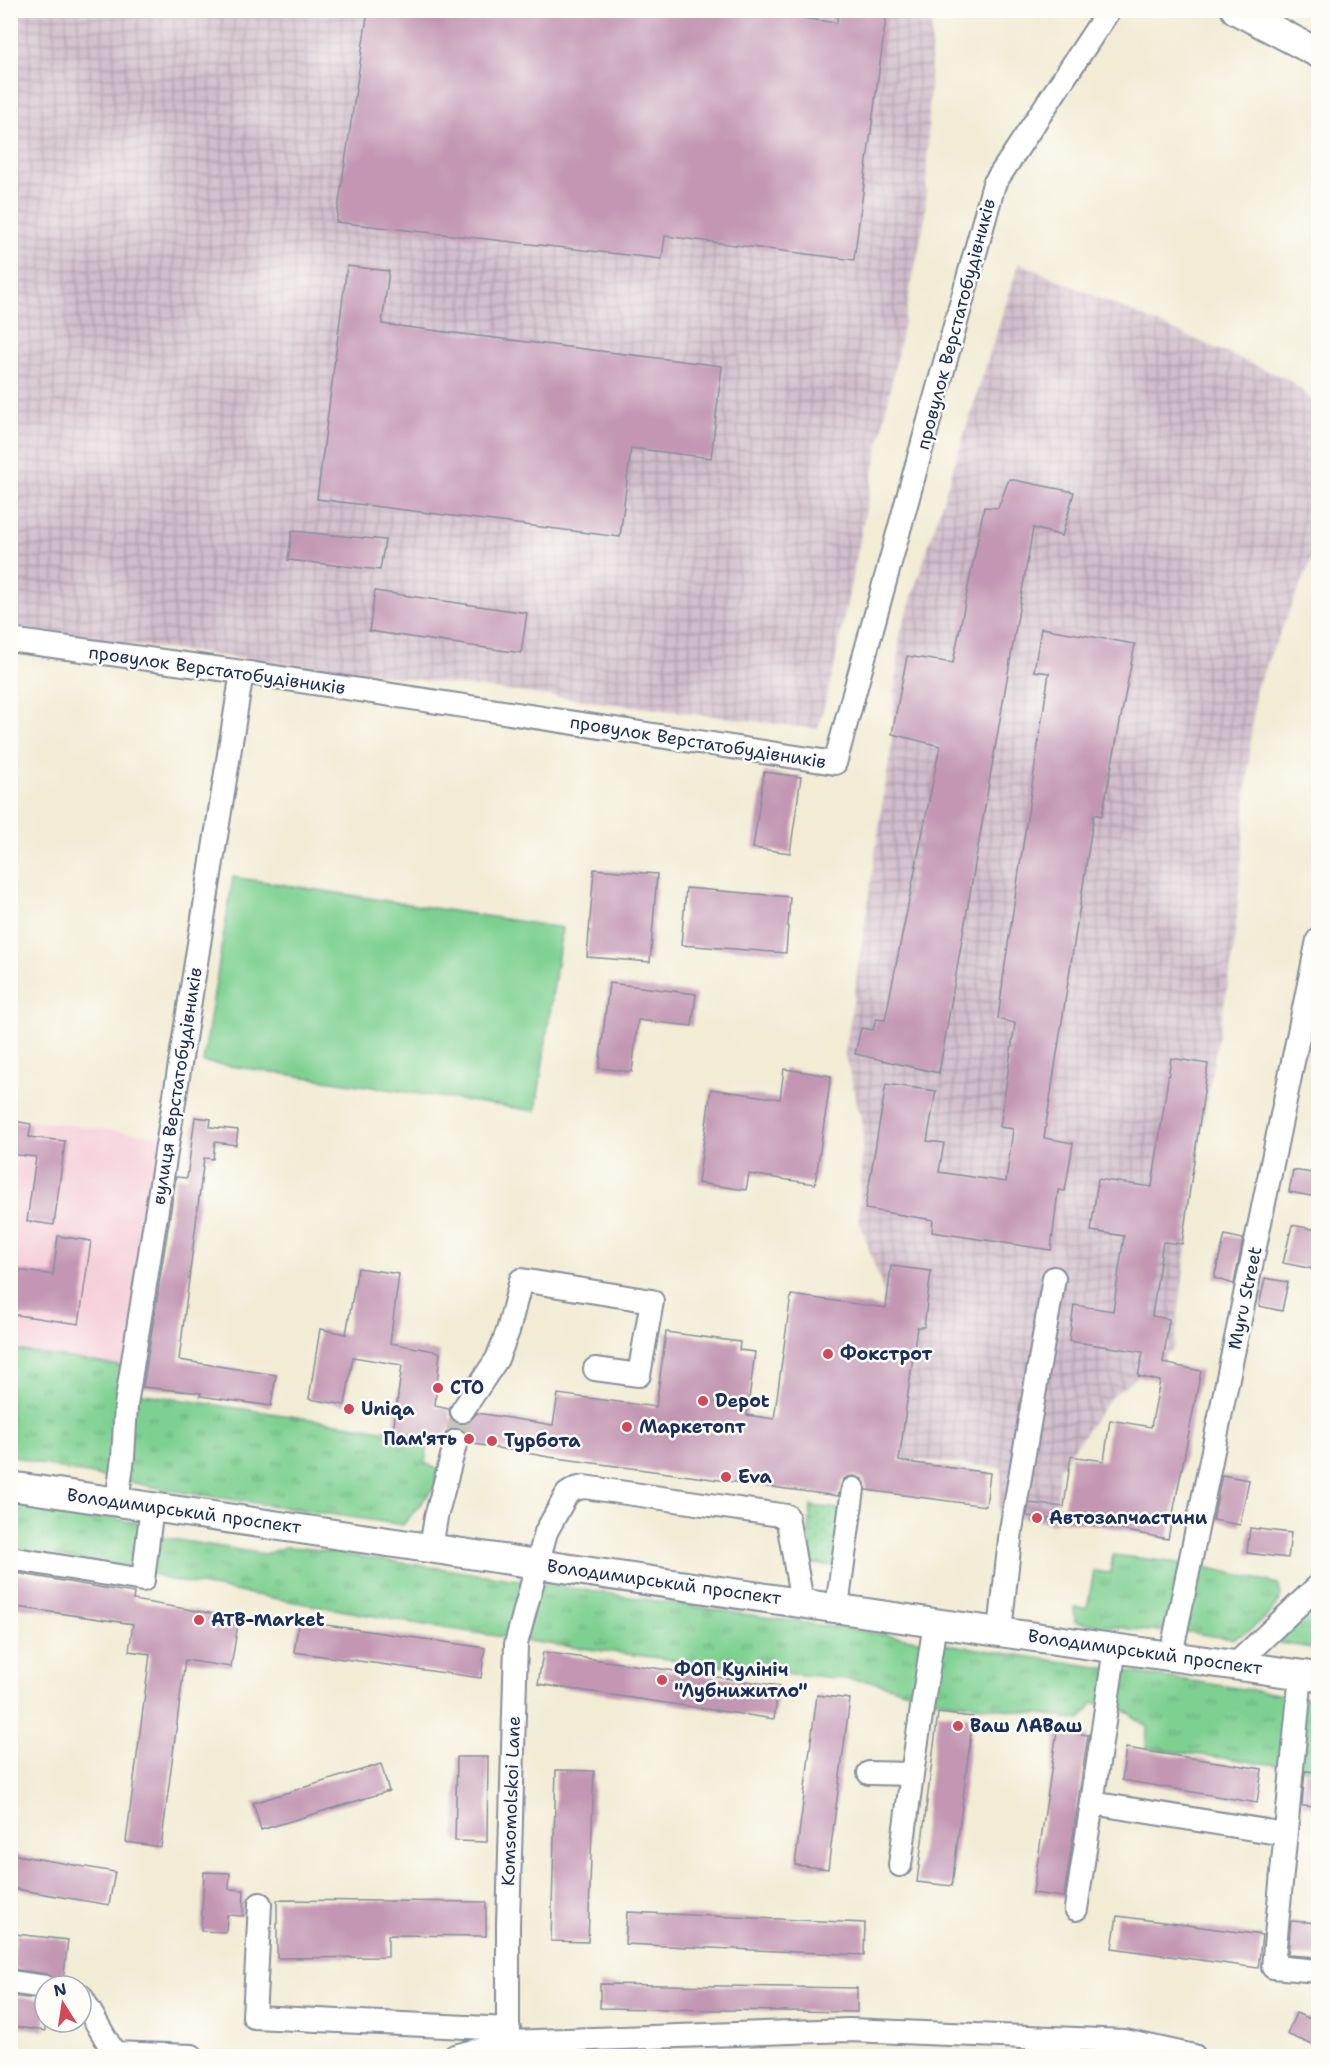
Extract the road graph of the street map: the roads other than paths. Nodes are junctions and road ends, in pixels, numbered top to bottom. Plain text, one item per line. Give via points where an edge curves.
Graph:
1 (1109, 10) edge
2 (1236, 10) edge
3 (1318, 53) edge
4 (10, 640) edge
5 (242, 672) junction
6 (1318, 940) edge
7 (1054, 1278) dead end
8 (595, 1369) dead end
9 (462, 1411) tunnel mouth
10 (456, 1441) tunnel mouth
11 (10, 1485) edge
12 (853, 1489) dead end
13 (117, 1501) junction
14 (152, 1506) junction
15 (431, 1548) junction
16 (10, 1558) edge
17 (538, 1564) junction
18 (1318, 1586) edge
19 (802, 1602) junction
20 (837, 1607) junction
21 (935, 1623) junction
22 (1000, 1631) junction
23 (1115, 1648) junction
24 (1171, 1655) junction
25 (1236, 1664) junction
26 (1310, 1675) edge
27 (868, 1773) dead end
28 (912, 1774) junction
29 (1092, 1803) junction
30 (1285, 1834) junction
31 (900, 1865) dead end
32 (260, 1904) dead end
33 (1076, 1909) dead end
34 (1318, 1971) edge
35 (10, 1982) edge
36 (33, 1985) edge
37 (93, 2017) edge
38 (509, 2036) junction
39 (192, 2056) edge
40 (455, 2056) edge
41 (1194, 2056) edge

1 - 5 street, провулок Верстатобудівників via 994,184 835,763
2 - 3 main road
4 - 5 street, провулок Верстатобудівників
5 - 13 street, вулиця Верстатобудівників via 126,1405
6 - 24 street, Myru Street
7 - 22 street via 1011,1530
8 - 9 street via 639,1375 652,1301 521,1280 497,1359
10 - 15 street
11 - 13 main road, Володимирський проспект
12 - 20 street
13 - 14 main road, Володимирський проспект
14 - 15 main road, Володимирський проспект
14 - 16 street via 143,1580
15 - 17 main road, Володимирський проспект
17 - 19 main road, Володимирський проспект
17 - 19 street, Komsomolskoi Lane via 546,1532 567,1494 584,1487 776,1514 787,1516
17 - 38 street, Komsomolskoi Lane via 516,1644
18 - 25 street
19 - 20 main road, Володимирський проспект
20 - 21 main road, Володимирський проспект
21 - 22 main road, Володимирський проспект
21 - 28 street
22 - 23 main road, Володимирський проспект
23 - 24 main road, Володимирський проспект
23 - 29 street
24 - 25 main road, Володимирський проспект
25 - 26 main road, Володимирський проспект
26 - 30 street
27 - 28 street
28 - 31 street
29 - 30 street
29 - 33 street
30 - 34 street via 1273,1967
32 - 38 street via 254,2017
35 - 36 street
37 - 39 street via 114,2053
38 - 40 street
38 - 41 street via 849,2030 1125,2041

